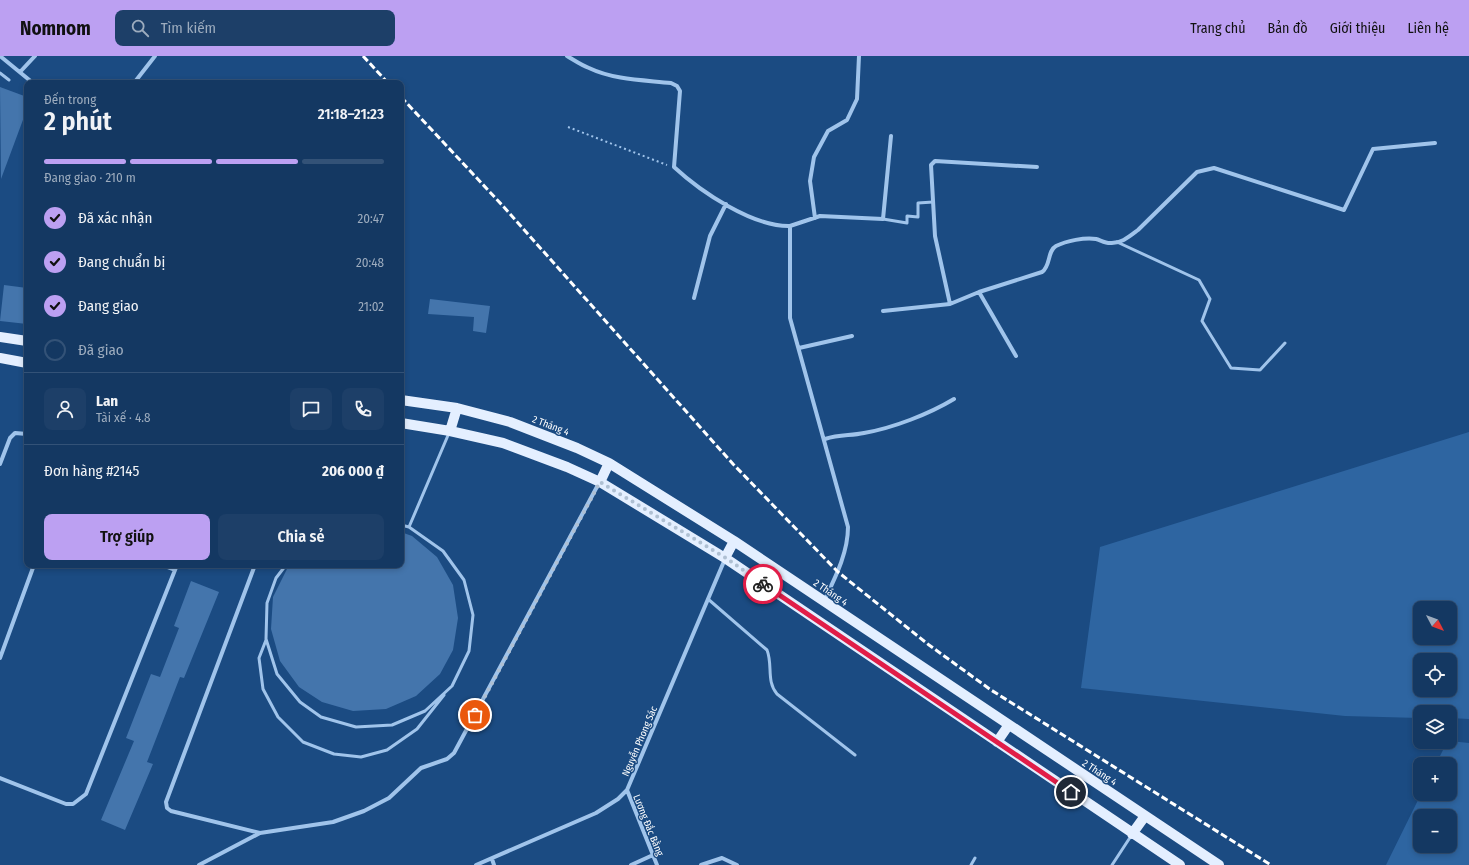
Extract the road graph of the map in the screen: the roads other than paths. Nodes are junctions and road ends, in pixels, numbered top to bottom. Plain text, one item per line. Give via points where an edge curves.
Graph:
1 (0, 56) edge
2 (35, 56) edge
3 (155, 56) edge
4 (567, 56) edge
5 (859, 56) edge
6 (20, 72) junction
7 (0, 73) edge
8 (9, 80) dead end
9 (29, 80) edge
10 (136, 80) edge
11 (891, 136) dead end
12 (1435, 143) dead end
13 (1038, 167) dead end
14 (933, 202) junction
15 (726, 204) junction
16 (815, 218) junction
17 (883, 219) junction
18 (790, 226) junction
19 (1117, 242) junction
20 (979, 292) junction
21 (694, 298) dead end
22 (950, 304) junction
23 (883, 311) dead end
24 (852, 336) dead end
25 (0, 337) edge
26 (24, 341) edge
27 (1285, 343) dead end
28 (799, 348) junction
29 (1016, 356) dead end
30 (0, 358) edge
31 (24, 362) edge
32 (954, 399) dead end
33 (404, 400) edge
34 (457, 408) junction
35 (404, 423) edge
36 (450, 431) junction
37 (24, 434) edge
38 (824, 439) junction
39 (0, 464) edge
40 (609, 464) junction
41 (600, 482) junction
42 (404, 526) edge
43 (409, 527) junction
44 (734, 541) junction
45 (726, 558) junction
46 (33, 568) edge
47 (170, 568) edge
48 (254, 568) edge
49 (284, 568) edge
50 (175, 570) joint
51 (708, 599) junction
52 (824, 602) junction
53 (266, 639) junction
54 (0, 658) edge
55 (452, 686) junction
56 (1008, 726) junction
57 (997, 742) junction
58 (855, 755) dead end
59 (0, 778) edge
60 (627, 790) junction
61 (1145, 816) junction
62 (260, 833) junction
63 (1132, 834) junction
64 (653, 855) junction
65 (975, 858) dead end
66 (492, 859) junction
67 (730, 860) junction
68 (199, 865) edge
69 (476, 865) edge
70 (494, 865) edge
71 (631, 865) edge
72 (657, 865) edge
73 (701, 865) edge
74 (732, 865) edge
75 (737, 865) edge
76 (971, 865) edge
77 (1112, 865) edge
78 (1180, 865) edge
79 (1219, 865) edge

1 - 6 street
2 - 6 street
3 - 10 street
4 - 15 street via 606,74 677,86 680,91 674,167 685,178
5 - 16 street via 857,99 847,120 828,131 814,157 810,181
6 - 9 street
7 - 8 lane
11 - 17 street
12 - 19 street via 1373,149 1344,210 1214,168 1197,172 1138,230
13 - 14 street via 935,161 931,165
14 - 17 lane via 918,203 918,217 907,216 907,223
14 - 22 street via 935,236
15 - 18 street via 769,224
15 - 21 street via 710,236
16 - 17 street via 842,216
16 - 18 street
18 - 28 street via 790,318
19 - 20 street via 1110,244 1088,238 1056,246 1051,252 1048,268 1042,272
19 - 27 lane via 1199,280 1210,299 1202,321 1231,368 1260,370
20 - 22 street
20 - 29 street
22 - 23 street
24 - 28 street
25 - 26 main road
28 - 38 street
30 - 31 main road
32 - 38 street via 926,413 874,431
33 - 34 main road, 2 Tháng 4
34 - 36 main road
34 - 40 main road, 2 Tháng 4 via 510,422 577,448
35 - 36 main road
36 - 41 main road via 530,452
36 - 43 lane
37 - 39 street via 15,434 10,438
38 - 52 street via 848,527 838,572
40 - 41 main road
40 - 44 main road, 2 Tháng 4
41 - 45 main road
41 - 62 street via 454,753 447,759 421,768 389,798 349,818
42 - 43 lane
43 - 55 lane via 443,551 464,580 473,615 469,651
44 - 45 main road
44 - 52 main road, 2 Tháng 4
45 - 51 street, Nguyễn Phong Sác
45 - 57 main road
46 - 54 street
47 - 50 street
48 - 62 street via 166,802 167,808 171,811
49 - 53 lane via 276,578 267,603
50 - 59 street via 86,794 73,804 66,804
51 - 58 lane via 767,650 771,682 777,694
51 - 60 street, Nguyễn Phong Sác
52 - 56 main road, 2 Tháng 4
53 - 55 lane via 277,674 300,702 321,717 356,727 392,725 425,711
53 - 55 lane via 259,658 263,689 278,717 303,742 334,754 361,757 387,750 417,729
56 - 57 main road
56 - 61 main road, 2 Tháng 4
57 - 63 main road
60 - 64 street, Lương Đắc Bằng
60 - 66 street, Nguyễn Phong Sác via 618,799 596,812
61 - 63 main road
61 - 79 main road, 2 Tháng 4
62 - 68 street
63 - 77 lane
63 - 78 main road
64 - 71 street
64 - 72 street, Lương Đắc Bằng
65 - 76 lane
66 - 69 street, Nguyễn Phong Sác
66 - 70 street
67 - 73 street via 722,858
67 - 74 street
67 - 75 street

